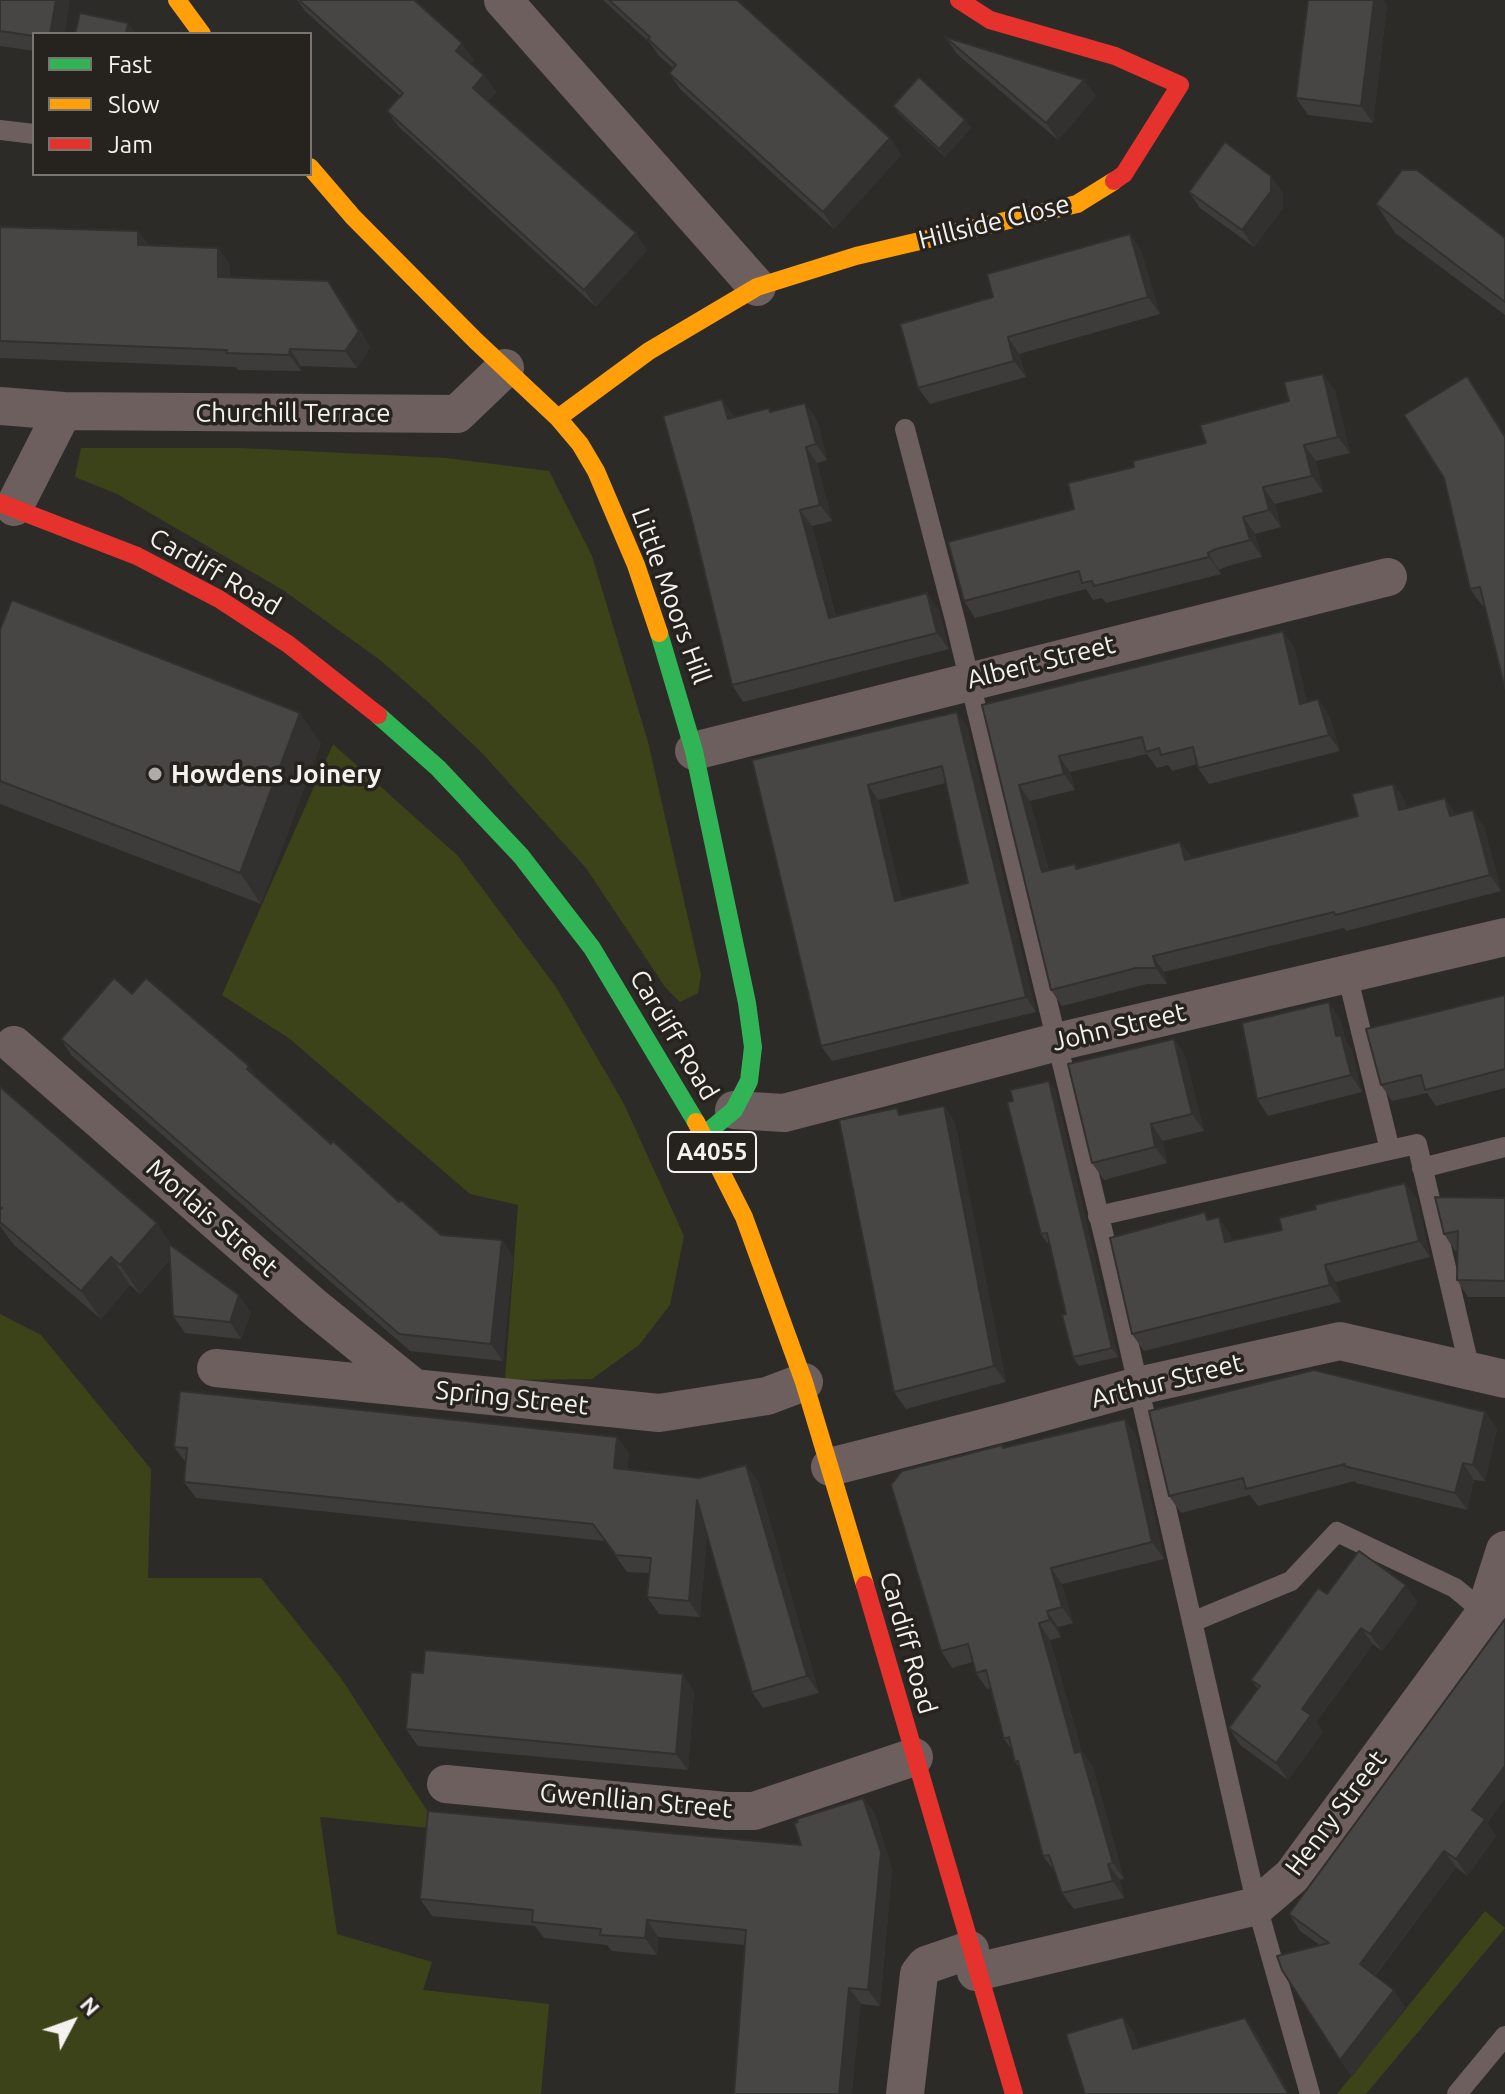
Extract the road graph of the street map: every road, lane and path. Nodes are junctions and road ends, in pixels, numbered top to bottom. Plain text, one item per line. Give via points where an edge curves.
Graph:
1 (177, 0) edge
2 (503, 0) edge
3 (959, 0) edge
4 (201, 32) edge
5 (0, 130) edge
6 (32, 134) edge
7 (312, 169) edge
8 (757, 287) junction
9 (505, 368) junction
10 (0, 406) edge
11 (63, 411) junction
12 (558, 418) junction
13 (905, 429) dead end
14 (7, 505) edge
15 (1388, 577) dead end
16 (970, 680) junction
17 (694, 751) junction
18 (1505, 937) edge
19 (1347, 974) junction
20 (1057, 1042) junction
21 (14, 1045) dead end
22 (734, 1110) junction
23 (704, 1135) junction
24 (1505, 1147) edge
25 (1390, 1150) junction
26 (1422, 1168) junction
27 (1098, 1216) junction
28 (216, 1368) dead end
29 (1487, 1374) edge
30 (804, 1382) junction
31 (1138, 1386) junction
32 (413, 1387) junction
33 (830, 1467) junction
34 (1505, 1550) edge
35 (1495, 1616) edge
36 (1192, 1622) junction
37 (914, 1757) junction
38 (446, 1784) dead end
39 (1257, 1906) junction
40 (973, 1961) junction
41 (1505, 2036) edge
42 (905, 2094) edge
43 (1014, 2094) edge
44 (1310, 2094) edge
45 (1457, 2094) edge

1 - 4 street
2 - 8 street
3 - 8 street, Hillside Close via 990,20 1115,56 1180,85 1124,174 1077,204 856,256
5 - 6 lane
7 - 9 street, Little Moors Hill
8 - 12 street, Hillside Close via 649,351
9 - 11 street, Churchill Terrace via 457,414
9 - 12 street, Little Moors Hill
10 - 11 street, Churchill Terrace
11 - 14 street
12 - 17 street, Little Moors Hill via 596,471 636,565
13 - 16 lane
14 - 23 street, Cardiff Road / A4055 via 137,556 219,599 360,699 438,768 521,856 592,948
15 - 16 street, Albert Street
16 - 17 street, Albert Street
16 - 20 lane
17 - 22 street, Little Moors Hill via 753,1047 749,1081
18 - 19 street, John Street
19 - 20 street, John Street
19 - 25 lane
20 - 22 street, John Street via 784,1113
20 - 27 lane
21 - 32 street, Morlais Street
22 - 23 street, Little Moors Hill
23 - 30 street, Cardiff Road / A4055 via 744,1217
24 - 26 lane
25 - 26 lane via 1417,1144
25 - 27 lane
26 - 29 lane
27 - 31 lane
28 - 32 street, Spring Street
29 - 31 street, Arthur Street via 1340,1341
30 - 32 street, Spring Street via 767,1396 659,1413
30 - 33 street, Cardiff Road / A4055
31 - 33 street, Arthur Street
31 - 36 lane
33 - 37 street, Cardiff Road / A4055
34 - 35 street, Henry Street
35 - 36 lane via 1455,1588 1337,1532 1291,1581
35 - 39 street, Henry Street via 1292,1876
36 - 39 lane
37 - 38 street, Gwenllian Street via 754,1811
37 - 40 street, Cardiff Road / A4055
39 - 40 street, Henry Street
39 - 44 lane
40 - 42 street, Henry Street via 926,1965 919,1974
40 - 43 street, Cardiff Road / A4055
41 - 45 lane

